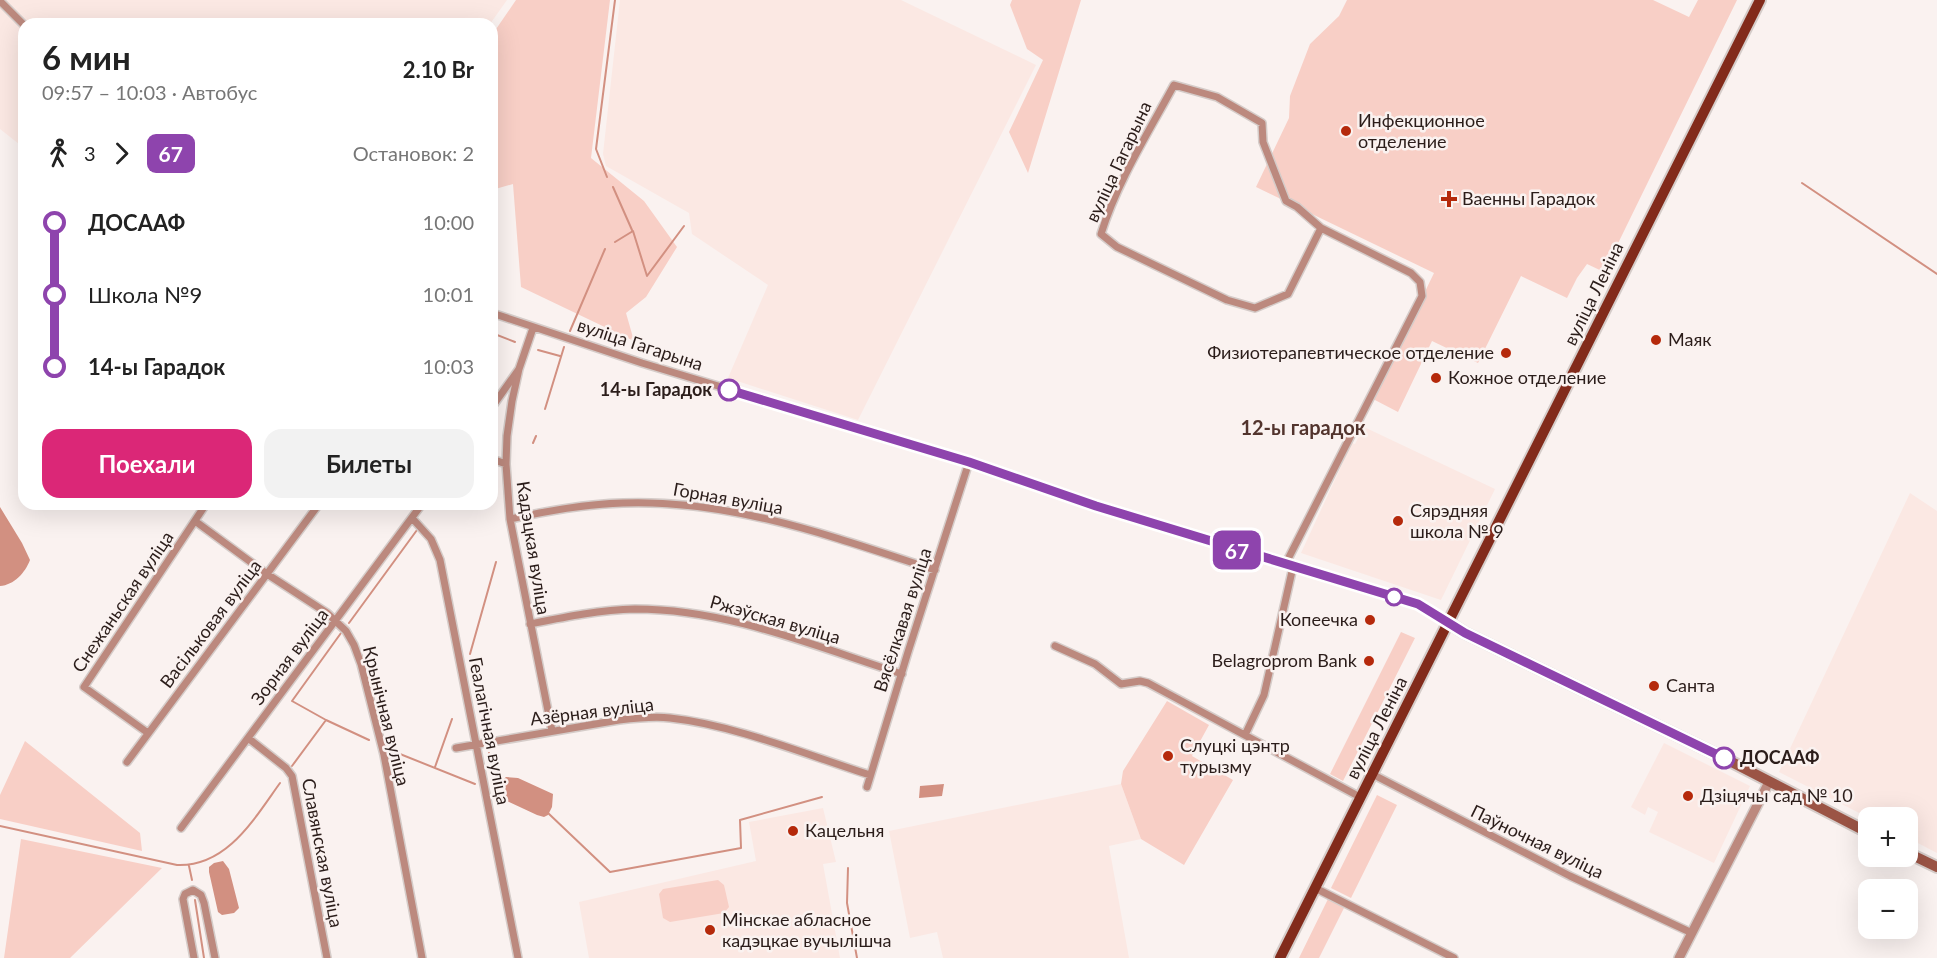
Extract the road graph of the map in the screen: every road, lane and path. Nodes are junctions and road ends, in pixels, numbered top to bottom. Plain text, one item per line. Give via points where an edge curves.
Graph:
1 (1760, 0) edge
2 (0, 1) edge
3 (18, 19) edge
4 (1321, 228) junction
5 (498, 315) edge
6 (533, 327) junction
7 (519, 369) junction
8 (498, 399) edge
9 (498, 461) edge
10 (969, 462) junction
11 (506, 464) junction
12 (202, 510) edge
13 (315, 510) edge
14 (418, 510) edge
15 (412, 518) junction
16 (510, 519) junction
17 (195, 521) junction
18 (1285, 565) junction
19 (1293, 567) junction
20 (935, 570) junction
21 (267, 574) junction
22 (335, 622) junction
23 (1449, 622) junction
24 (530, 624) junction
25 (1055, 645) dead end
26 (902, 674) junction
27 (552, 731) junction
28 (148, 733) junction
29 (1245, 735) junction
30 (249, 738) junction
31 (476, 744) junction
32 (456, 748) dead end
33 (127, 762) dead end
34 (1372, 774) junction
35 (870, 775) junction
36 (1769, 782) junction
37 (867, 787) dead end
38 (1360, 797) junction
39 (1858, 827) edge
40 (181, 828) dead end
41 (1918, 858) edge
42 (1937, 867) edge
43 (1316, 888) junction
44 (1692, 933) junction
45 (194, 958) edge
46 (214, 958) edge
47 (327, 958) edge
48 (422, 958) edge
49 (518, 958) edge
50 (1280, 958) edge
51 (1454, 958) edge
52 (1679, 958) edge

1 - 23 main road, вуліца Леніна
2 - 3 street
4 - 4 street, вуліца Гагарына via 1286,201 1263,141 1262,123 1217,97 1174,85 1139,148 1101,234 1117,247 1227,300 1255,308 1288,294
4 - 18 street via 1411,273 1420,282 1422,296
5 - 6 street, вуліца Гагарына
6 - 7 street
6 - 10 street, вуліца Гагарына
7 - 8 street
7 - 11 street, Кадэцкая вуліца
9 - 11 street
10 - 18 street, вуліца Гагарына
10 - 20 street, Вясёлкавая вуліца
11 - 16 street, Кадэцкая вуліца
12 - 17 street, Снежаньская вуліца
13 - 21 street, Васільковая вуліца
14 - 15 street, Зорная вуліца
15 - 22 street, Зорная вуліца
15 - 31 street, Геалагічная вуліца via 431,538 441,560
16 - 20 street, Горная вуліца via 624,502 699,507 815,531
16 - 24 street, Кадэцкая вуліца
17 - 21 street, Крынічная вуліца
17 - 28 street, Снежаньская вуліца via 84,687
18 - 19 street, вуліца Гагарына
19 - 23 street, вуліца Гагарына via 1418,604
19 - 29 street via 1264,695
20 - 26 street, Вясёлкавая вуліца
21 - 22 street, Крынічная вуліца
21 - 28 street, Васільковая вуліца
22 - 30 street, Зорная вуліца
22 - 48 street, Крынічная вуліца via 346,631 361,664 384,755
23 - 34 main road, вуліца Леніна
23 - 36 main road, вуліца Гагарына
24 - 26 street, Ржэўская вуліца via 635,609 719,617
24 - 27 street, Кадэцкая вуліца
25 - 29 street via 1095,664 1121,684 1148,683
26 - 35 street, Вясёлкавая вуліца
27 - 31 street, Азёрная вуліца
27 - 35 street, Азёрная вуліца via 636,718 670,718 750,737
28 - 33 street, Васільковая вуліца
29 - 38 street
30 - 40 street, Зорная вуліца
30 - 47 street, Славянская вуліца via 292,776
31 - 32 street, Азёрная вуліца
31 - 49 street, Геалагічная вуліца
34 - 38 main road, вуліца Леніна
34 - 44 street, Паўночная вуліца via 1570,876
35 - 37 street, Вясёлкавая вуліца
36 - 39 main road, вуліца Гагарына
36 - 44 street
38 - 43 main road, вуліца Леніна
41 - 42 main road
43 - 50 main road, вуліца Леніна
43 - 51 street
44 - 52 street
45 - 46 street via 183,899 193,890 204,903

